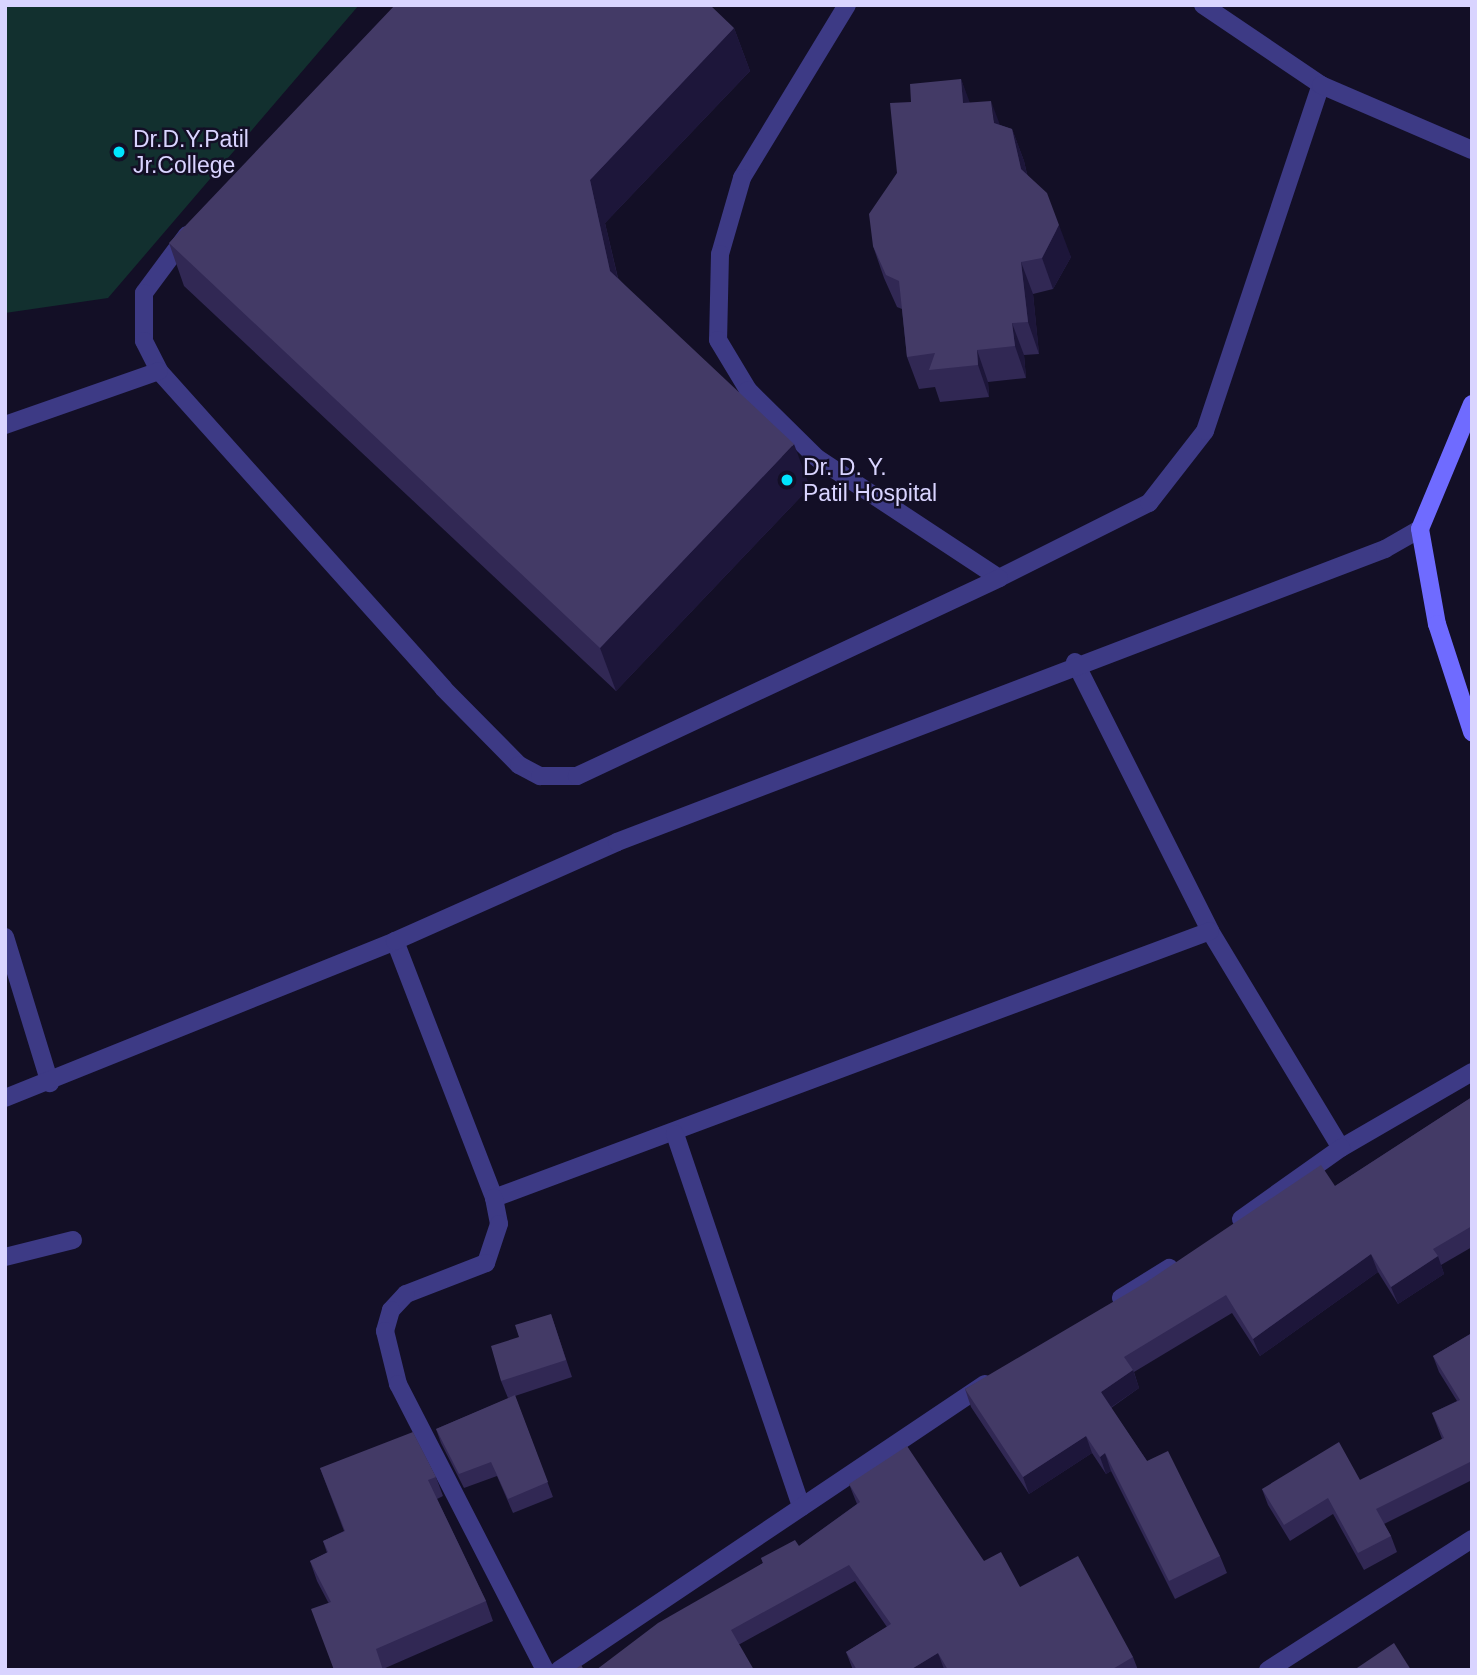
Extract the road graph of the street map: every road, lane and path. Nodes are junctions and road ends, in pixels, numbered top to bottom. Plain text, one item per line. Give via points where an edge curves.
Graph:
1 (846, 5) edge
2 (1203, 5) edge
3 (1321, 85) junction
4 (1472, 150) edge
5 (205, 216) edge
6 (159, 371) junction
7 (1472, 404) edge
8 (5, 425) edge
9 (1420, 529) junction
10 (999, 578) junction
11 (1075, 662) junction
12 (1472, 732) edge
13 (1210, 931) junction
14 (5, 937) edge
15 (396, 941) junction
16 (1472, 1072) edge
17 (50, 1083) junction
18 (5, 1098) edge
19 (675, 1134) junction
20 (1341, 1148) junction
21 (494, 1198) junction
22 (1226, 1230) edge
23 (73, 1240) dead end
24 (5, 1257) edge
25 (1181, 1261) edge
26 (1099, 1312) edge
27 (1005, 1371) edge
28 (801, 1507) junction
29 (1472, 1539) edge
30 (545, 1670) edge
31 (559, 1670) edge
32 (1269, 1670) edge

1 - 10 street via 742,178 720,254 718,340 748,390 817,458
2 - 3 street
3 - 4 street
3 - 10 street via 1205,431 1149,503
5 - 6 street via 159,266 144,293 144,341
6 - 8 street
6 - 10 street via 443,688 519,765 540,776 577,776
7 - 9 street
9 - 11 street via 1385,550
9 - 12 street via 1437,624
11 - 13 street
11 - 15 street via 617,842
13 - 19 street
13 - 20 street
14 - 17 street
15 - 17 street
15 - 21 street
16 - 20 street
17 - 18 street
19 - 21 street
19 - 28 street
20 - 22 street
21 - 30 street via 499,1224 486,1263 406,1294 391,1310 385,1331 398,1384
23 - 24 street
25 - 26 street
27 - 28 street
28 - 31 street
29 - 32 street

